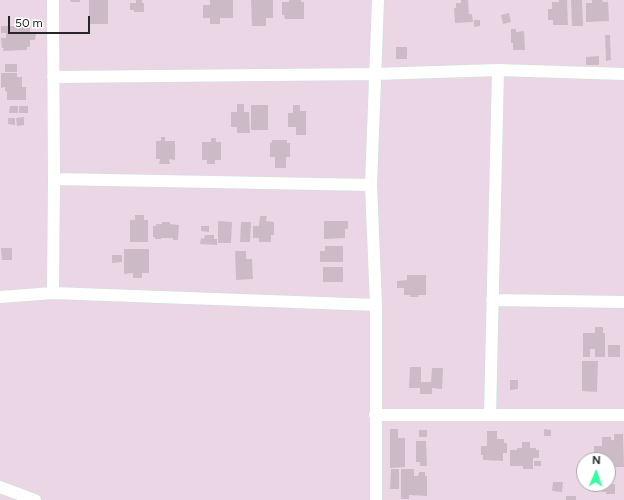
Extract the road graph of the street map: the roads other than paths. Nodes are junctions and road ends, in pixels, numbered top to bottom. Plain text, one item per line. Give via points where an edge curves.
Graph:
1 (53, 0) edge
2 (378, 0) edge
3 (498, 70) junction
4 (374, 74) junction
5 (624, 74) edge
6 (53, 77) junction
7 (54, 179) junction
8 (371, 185) junction
9 (53, 293) junction
10 (0, 297) edge
11 (492, 300) junction
12 (624, 302) edge
13 (376, 305) junction
14 (375, 415) junction
15 (490, 415) junction
16 (624, 415) edge
17 (0, 487) edge
18 (35, 500) edge
19 (376, 500) edge

1 - 6 street
2 - 4 street
3 - 4 street
3 - 5 street
3 - 11 street
4 - 6 street
4 - 8 street
6 - 7 street
7 - 8 street
7 - 9 street
8 - 13 street
9 - 10 street
9 - 13 street
11 - 12 street
11 - 15 street
13 - 14 street
14 - 15 street
14 - 19 street
15 - 16 street
17 - 18 street

